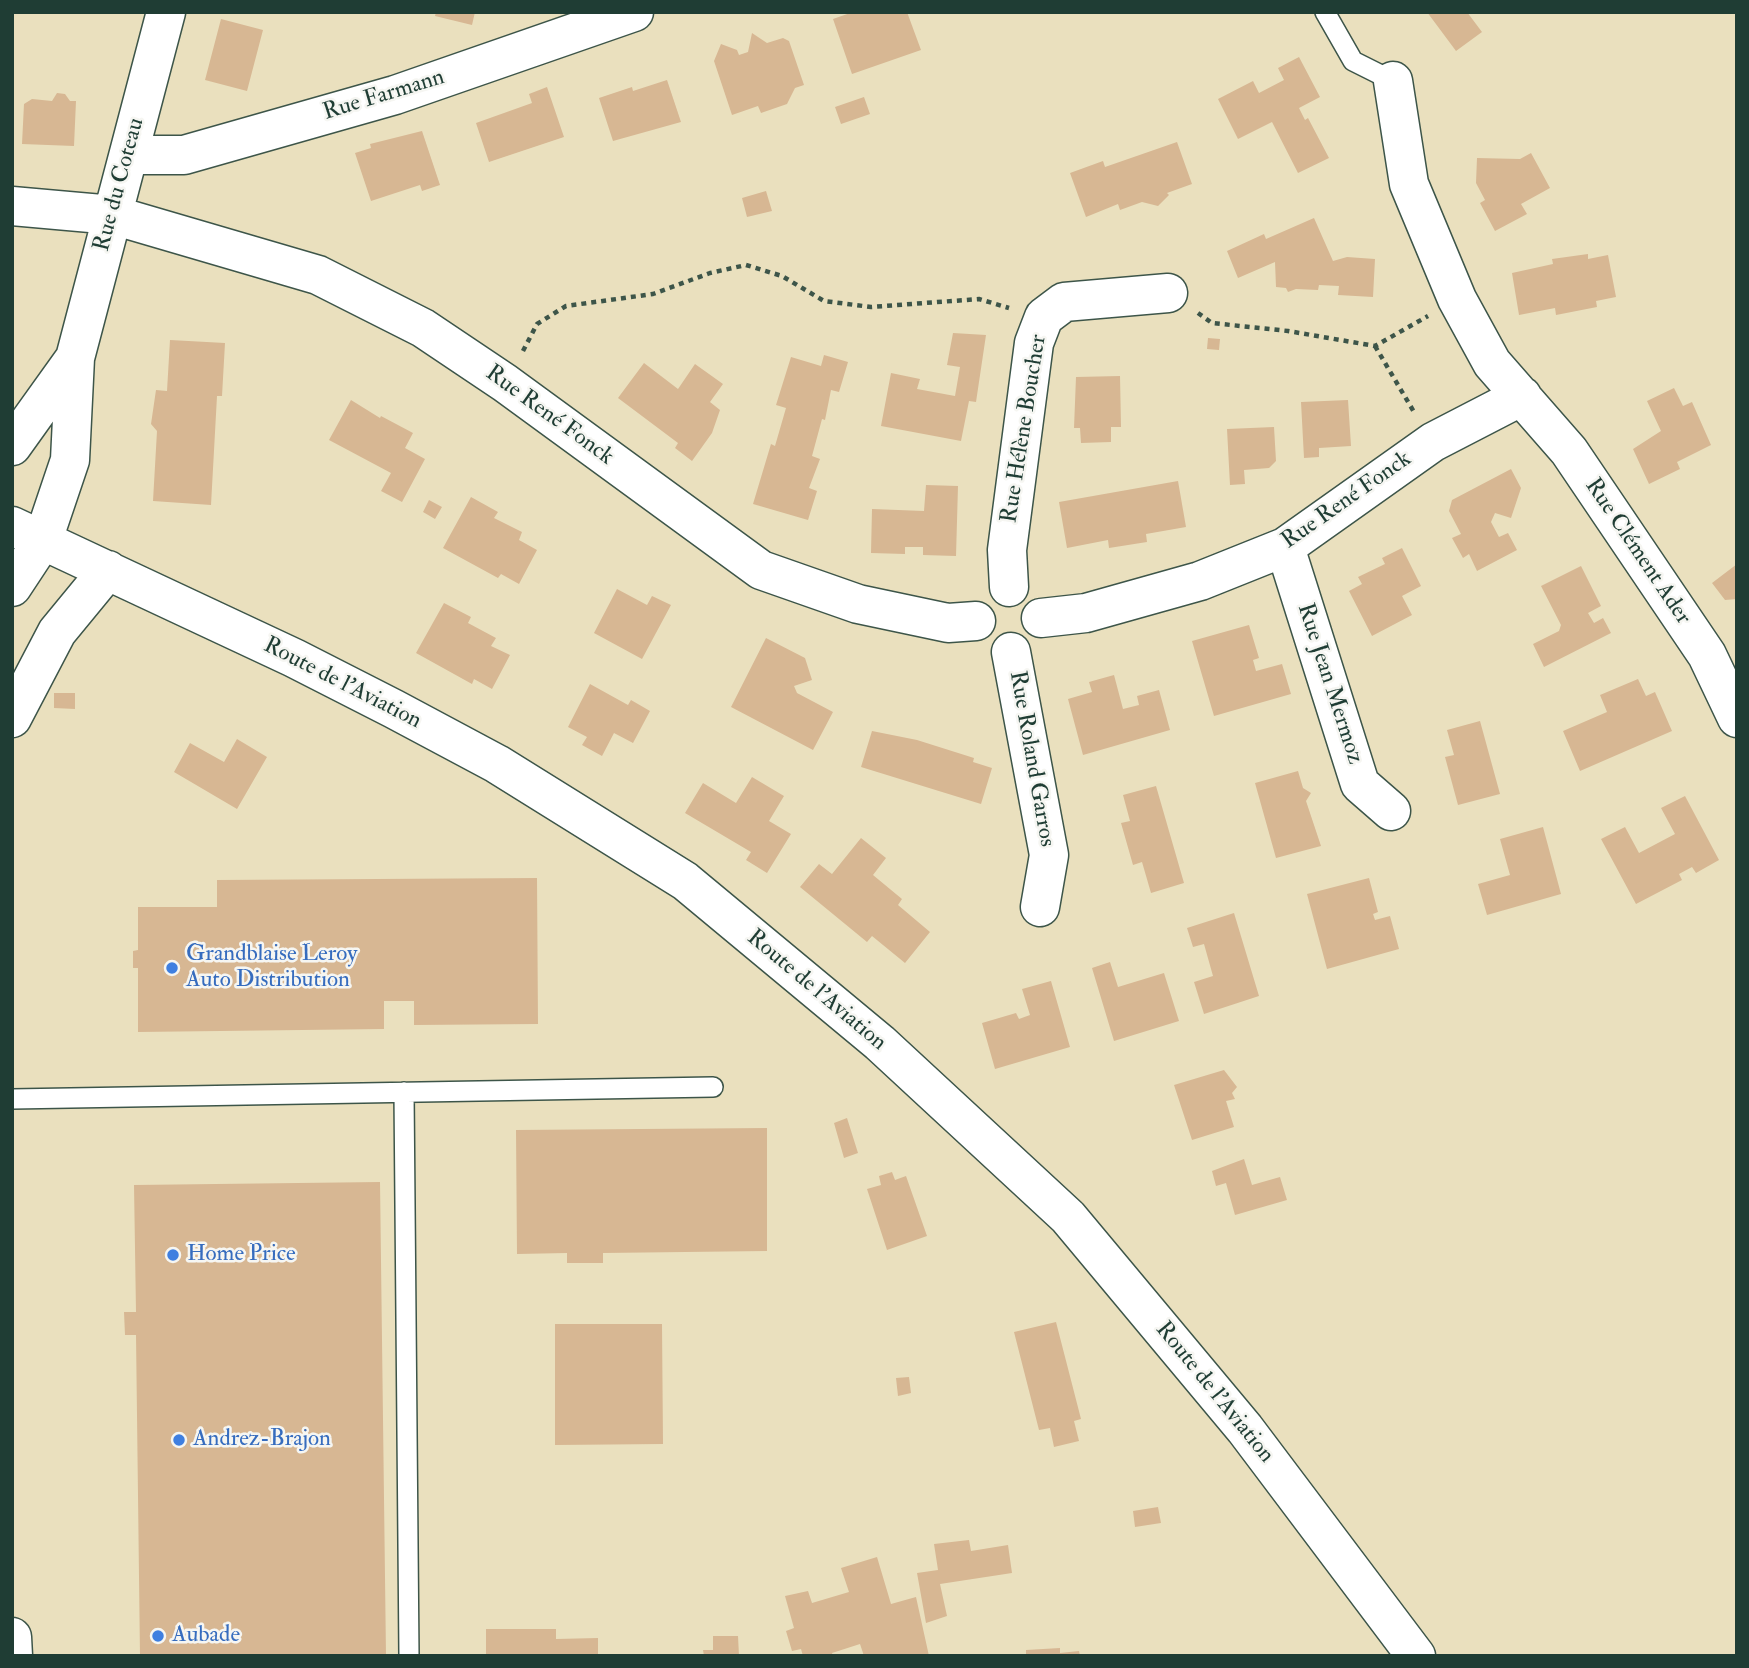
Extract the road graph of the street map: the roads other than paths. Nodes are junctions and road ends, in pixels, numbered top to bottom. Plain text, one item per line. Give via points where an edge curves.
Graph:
1 (166, 12) edge
2 (634, 12) edge
3 (1325, 12) edge
4 (537, 30) edge
5 (1393, 81) joint
6 (130, 155) junction
7 (12, 206) edge
8 (113, 215) junction
9 (1168, 293) road end
10 (75, 358) junction
11 (1522, 396) junction
12 (12, 446) edge
13 (28, 533) edge
14 (1285, 547) junction
15 (108, 570) junction
16 (12, 587) edge
17 (1009, 587) junction
18 (1041, 618) junction
19 (976, 621) junction
20 (1012, 652) junction
21 (12, 718) edge
22 (1737, 718) edge
23 (1391, 811) dead end
24 (1040, 907) dead end
25 (713, 1087) dead end
26 (404, 1092) junction
27 (12, 1100) edge
28 (12, 1637) edge
29 (13, 1656) edge
30 (409, 1656) edge
31 (1416, 1656) edge

1 - 6 street, Rue du Coteau
2 - 4 street, Rue Farmann
3 - 5 lane via 1353,61
4 - 6 street, Rue Farmann via 395,95 184,155
5 - 11 street, Rue Clément Ader via 1409,184 1457,299 1492,363
6 - 8 street, Rue du Coteau
7 - 8 street, Rue René Fonck
8 - 10 street, Rue du Coteau
8 - 19 street, Rue René Fonck via 318,275 423,328 761,570 858,604 948,623
9 - 17 street, Rue Hélène Boucher via 1065,302 1044,317 1034,343 1007,550
10 - 12 street, Rue du Coteau
10 - 13 street, Rue du Coteau via 70,460
11 - 14 street, Rue René Fonck via 1433,442
11 - 22 street, Rue Clément Ader via 1569,451 1707,655
13 - 15 street, Route de l'Aviation
13 - 16 street, Rue du Coteau
14 - 18 street, Rue René Fonck via 1200,581 1086,613
14 - 23 street, Rue Jean Mermoz via 1360,784
15 - 21 street via 57,632
15 - 31 street, Route de l'Aviation via 294,658 497,764 685,881 880,1043 1068,1217 1245,1429
17 - 18 street via 1031,596
17 - 19 street via 985,597
18 - 20 street via 1038,634 1027,647
19 - 20 street via 991,648
20 - 24 street, Rue Roland Garros via 1049,855
25 - 26 lane
26 - 27 lane
26 - 30 lane
28 - 29 street

